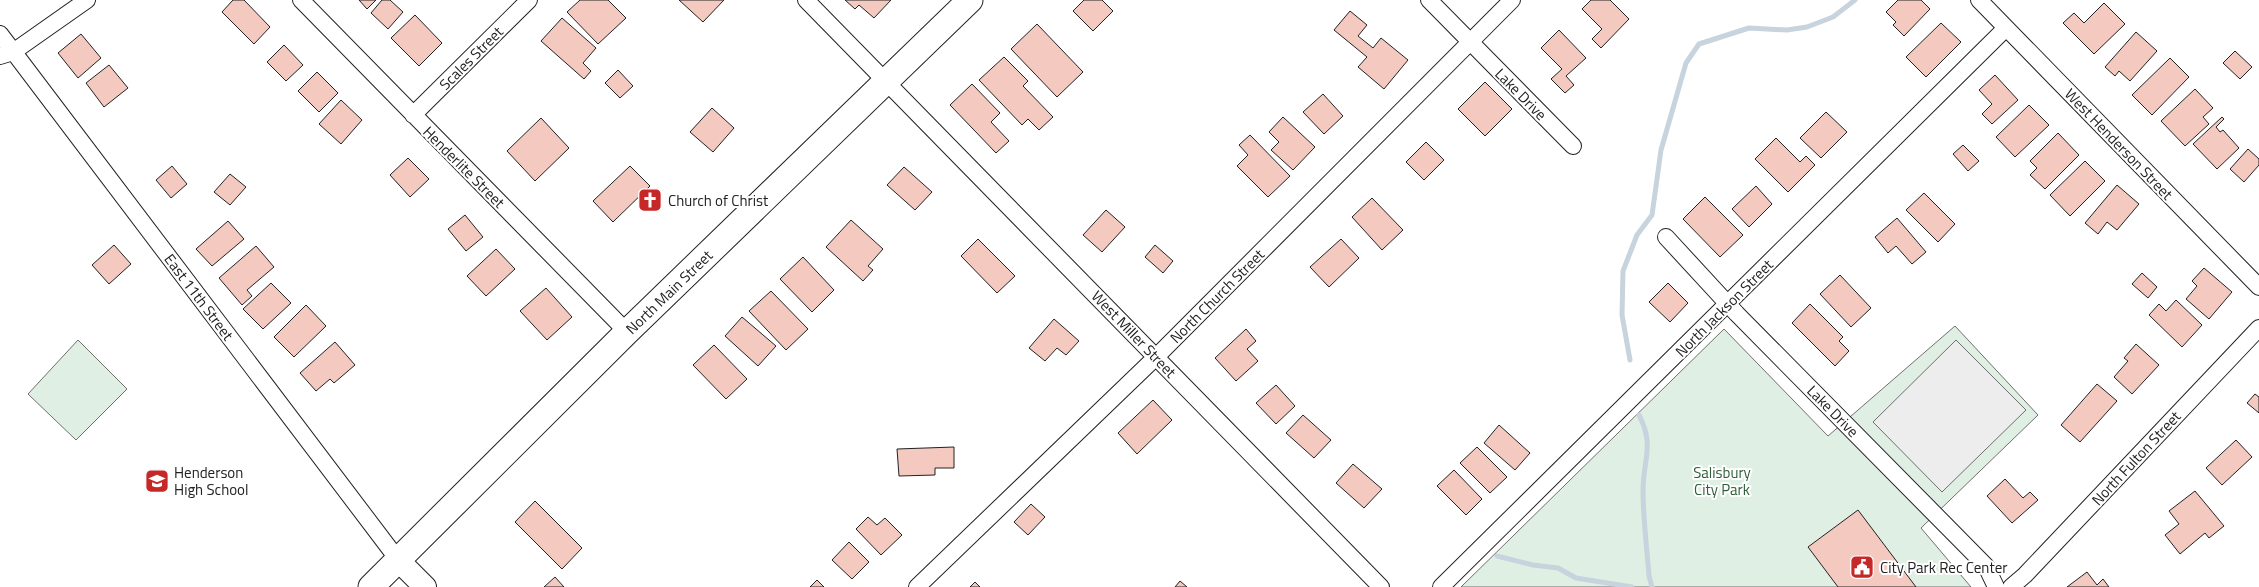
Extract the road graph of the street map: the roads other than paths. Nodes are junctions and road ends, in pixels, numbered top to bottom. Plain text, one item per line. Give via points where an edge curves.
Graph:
1 (87, 0) edge
2 (301, 0) edge
3 (529, 0) edge
4 (806, 0) edge
5 (970, 0) edge
6 (1429, 0) edge
7 (1512, 0) edge
8 (1978, 0) edge
9 (2006, 28) junction
10 (0, 34) edge
11 (1469, 42) junction
12 (7, 54) edge
13 (886, 82) junction
14 (413, 115) junction
15 (1573, 146) dead end
16 (1666, 237) dead end
17 (2259, 288) edge
18 (1728, 305) junction
19 (2259, 328) edge
20 (627, 332) junction
21 (1156, 357) junction
22 (399, 561) junction
23 (371, 587) edge
24 (425, 587) edge
25 (916, 587) edge
26 (1381, 587) edge
27 (1441, 587) edge
28 (1996, 587) edge
29 (2011, 587) edge

1 - 12 street
2 - 14 street, Henderlite Street
3 - 14 street, Scales Street
4 - 13 street, West Miller Street
5 - 13 main road, North Main Street
6 - 11 street, Lake Drive
7 - 11 street, North Church Street
8 - 9 street, West Henderson Street
9 - 17 street, West Henderson Street
9 - 18 street, North Jackson Street
10 - 12 street, East 11th Street
11 - 15 street, Lake Drive
11 - 21 street, North Church Street
12 - 22 street, East 11th Street
13 - 20 main road, North Main Street
13 - 21 street, West Miller Street
14 - 20 street, Henderlite Street
16 - 18 street, Lake Drive
18 - 27 street, North Jackson Street
18 - 28 street, Lake Drive via 1986,566
19 - 29 street, North Fulton Street
20 - 22 main road, North Main Street
21 - 25 street, North Church Street
21 - 26 street, West Miller Street
22 - 23 main road, North Main Street
22 - 24 street

